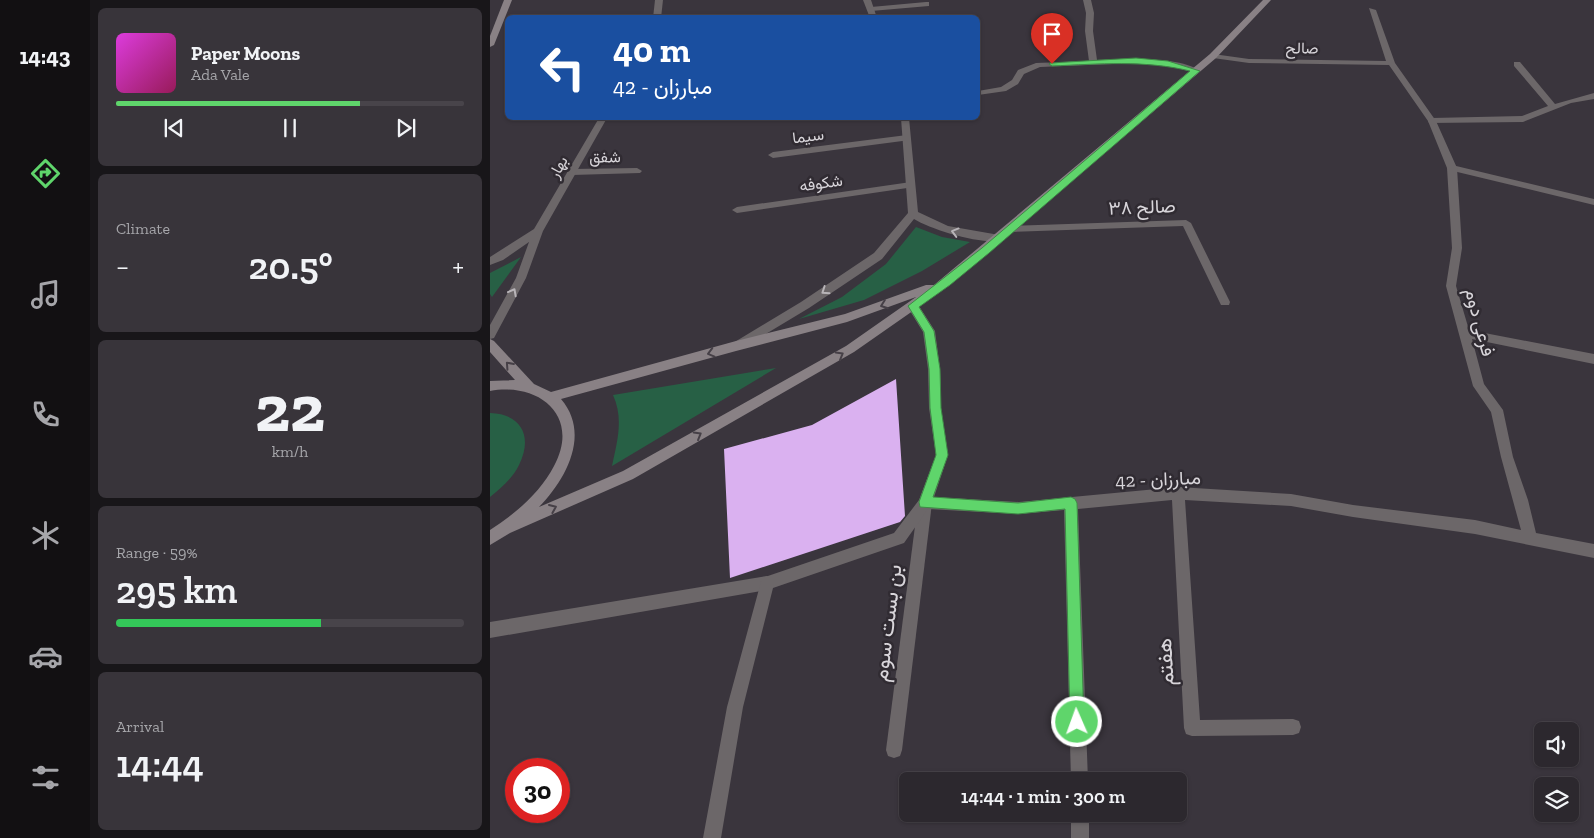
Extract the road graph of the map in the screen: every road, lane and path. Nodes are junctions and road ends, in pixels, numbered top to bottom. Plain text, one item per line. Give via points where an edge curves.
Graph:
1 (508, 0) edge
2 (659, 0) edge
3 (867, 0) edge
4 (1087, 0) edge
5 (1268, 0) edge
6 (926, 4) dead end
7 (871, 9) junction
8 (1372, 10) dead end
9 (657, 15) edge
10 (873, 15) edge
11 (490, 45) edge
12 (1213, 56) junction
13 (1093, 62) junction
14 (1391, 63) junction
15 (1517, 64) dead end
16 (1196, 71) junction
17 (980, 93) edge
18 (1594, 96) edge
19 (1553, 107) junction
20 (602, 120) edge
21 (905, 120) edge
22 (1432, 121) junction
23 (907, 138) junction
24 (773, 155) dead end
25 (1452, 168) junction
26 (637, 171) dead end
27 (572, 172) junction
28 (911, 185) junction
29 (1594, 202) edge
30 (736, 210) dead end
31 (913, 214) junction
32 (1011, 229) junction
33 (538, 231) junction
34 (1000, 238) junction
35 (490, 261) edge
36 (946, 282) junction
37 (1225, 302) dead end
38 (913, 306) junction
39 (1463, 333) junction
40 (490, 336) edge
41 (490, 344) edge
42 (736, 346) junction
43 (1594, 359) edge
44 (490, 386) edge
45 (529, 386) junction
46 (551, 397) junction
47 (1178, 493) junction
48 (925, 502) junction
49 (1071, 503) junction
50 (508, 527) junction
51 (490, 538) edge
52 (1530, 538) junction
53 (1594, 551) edge
54 (767, 582) junction
55 (490, 630) edge
56 (1293, 727) dead end
57 (894, 750) dead end
58 (1079, 772) edge
59 (1080, 822) edge
60 (712, 838) edge
61 (1080, 838) edge

1 - 11 main road
2 - 9 street
3 - 7 street
4 - 13 street
5 - 12 main road
6 - 7 street
7 - 10 street
8 - 14 street, فرعی دوم
12 - 14 street, صالح via 1249,61
12 - 16 main road
13 - 16 street via 1136,61
13 - 17 street via 1040,66 1021,72 1015,82 1003,89
14 - 22 street, فرعی دوم
15 - 19 street
16 - 32 main road
18 - 19 street
19 - 22 street via 1523,119
20 - 27 street, بهار
21 - 23 street
22 - 25 street, فرعی دوم
23 - 24 street, سیما
23 - 28 street
25 - 29 street
25 - 39 street, فرعی دوم via 1457,248 1451,286
26 - 27 street, شفق
27 - 33 street, بهار
28 - 30 street, شکوفه
28 - 31 street
34 -> 31 street via 932,226
31 -> 42 street via 878,256
32 - 34 main road
32 - 37 street, صالح ۳۸ via 1186,223
33 - 35 street
40 -> 33 street, بهار via 521,278
34 - 36 main road
36 - 38 main road
36 -> 42 main road via 848,318
38 - 48 street via 929,331 942,455
50 -> 38 main road via 628,475 850,349
39 - 43 street
39 - 52 street, فرعی دوم via 1479,386 1497,410
45 -> 41 main road
42 -> 46 main road
44 - 45 main road
45 - 46 main road
46 - 50 main road via 565,415 569,439 560,468 540,498
47 - 49 street, مبارزان - 42
47 - 52 street, مبارزان - 42 via 1291,500
47 - 56 street, هفتم via 1192,728
48 - 49 street, مبارزان - 42 via 1018,508
48 - 54 street via 899,538
48 - 57 street, بن بست سوم
49 - 58 street
50 - 51 main road
52 - 53 street, مبارزان - 42
54 - 55 street
54 - 60 street via 735,707
59 - 61 street

